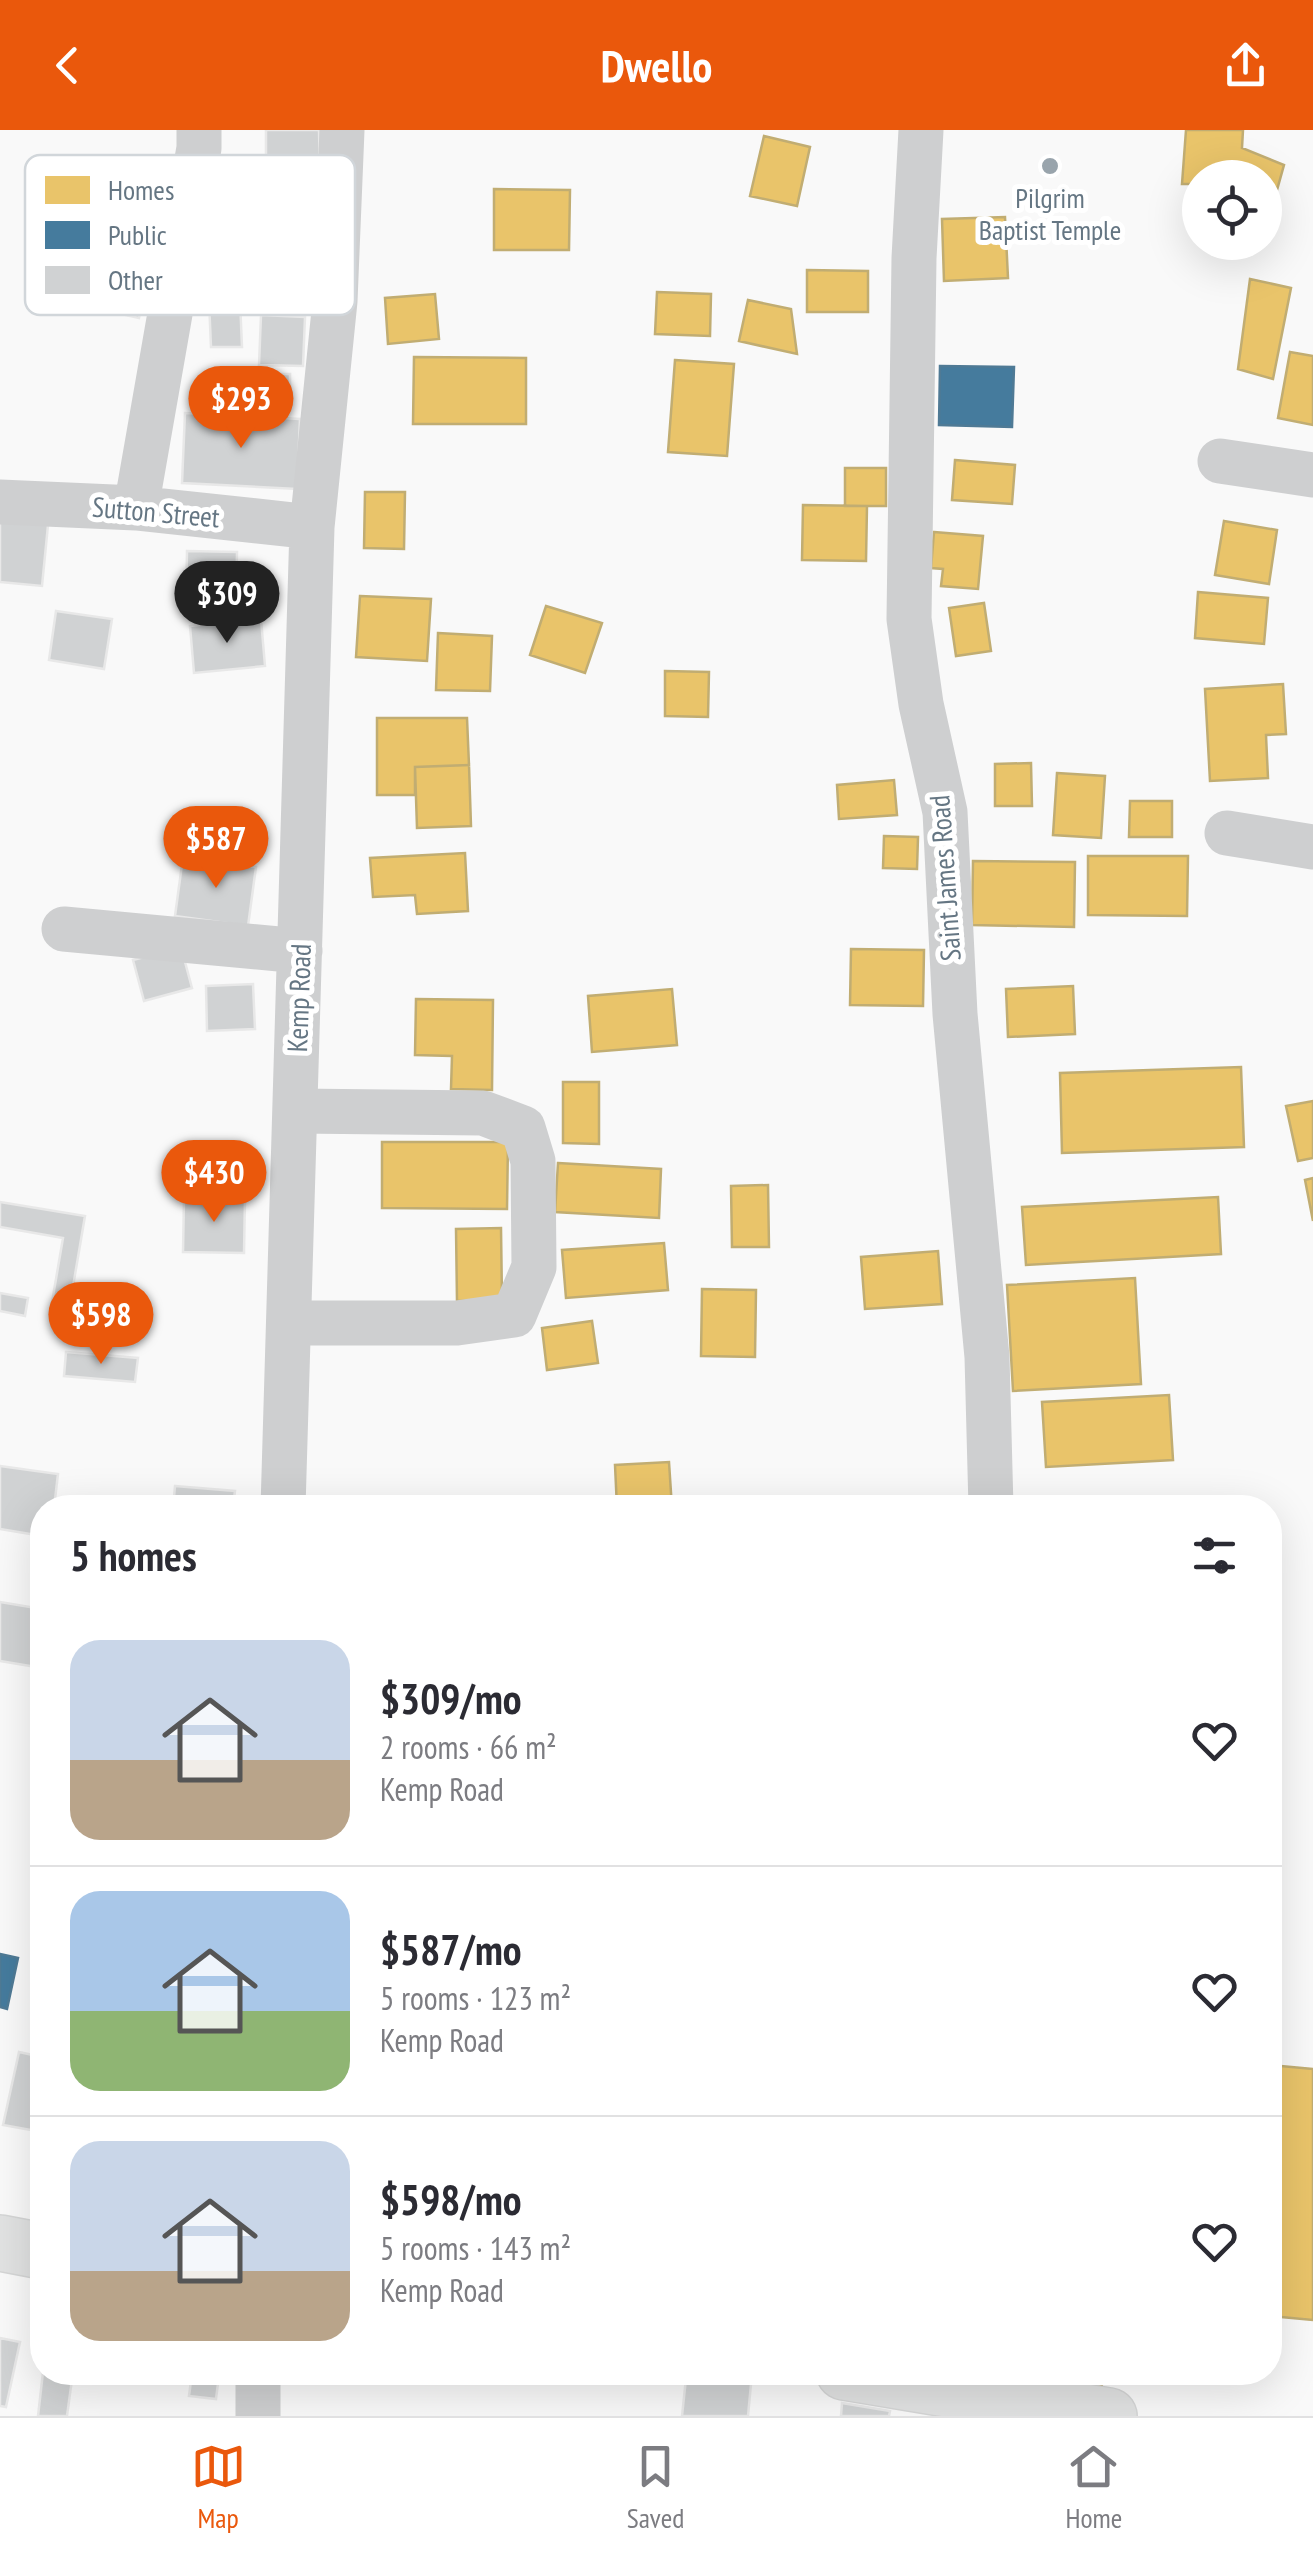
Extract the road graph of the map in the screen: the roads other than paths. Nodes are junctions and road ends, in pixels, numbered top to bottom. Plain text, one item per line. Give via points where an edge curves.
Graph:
1 (199, 130) edge
2 (342, 130) edge
3 (922, 130) edge
4 (198, 155) edge
5 (341, 155) edge
6 (170, 315) edge
7 (334, 315) edge
8 (1220, 461) dead end
9 (1313, 475) edge
10 (0, 502) edge
11 (136, 508) junction
12 (312, 527) junction
13 (1227, 833) dead end
14 (1313, 847) edge
15 (64, 929) dead end
16 (300, 951) junction
17 (296, 1110) junction
18 (288, 1323) junction
19 (282, 1495) edge
20 (991, 1495) edge
21 (0, 2243) edge
22 (30, 2249) edge
23 (258, 2385) edge
24 (874, 2385) edge
25 (962, 2385) edge
26 (986, 2385) edge
27 (907, 2399) edge
28 (258, 2416) edge
29 (1110, 2416) edge

1 - 4 street
2 - 5 street, Kemp Road
3 - 20 street, Saint James Road via 909,619 944,812 987,1357
6 - 11 street
7 - 12 street, Kemp Road
8 - 9 street
10 - 11 street, Sutton Street
11 - 12 street, Sutton Street
12 - 16 street, Kemp Road
13 - 14 street
15 - 16 street
16 - 17 street, Kemp Road
17 - 18 street, Kemp Road
17 - 18 street via 483,1113 522,1128 533,1162 534,1266 514,1314 457,1323
18 - 19 street, Kemp Road
21 - 22 highway
23 - 28 street
24 - 27 highway
25 - 27 highway
26 - 29 highway

